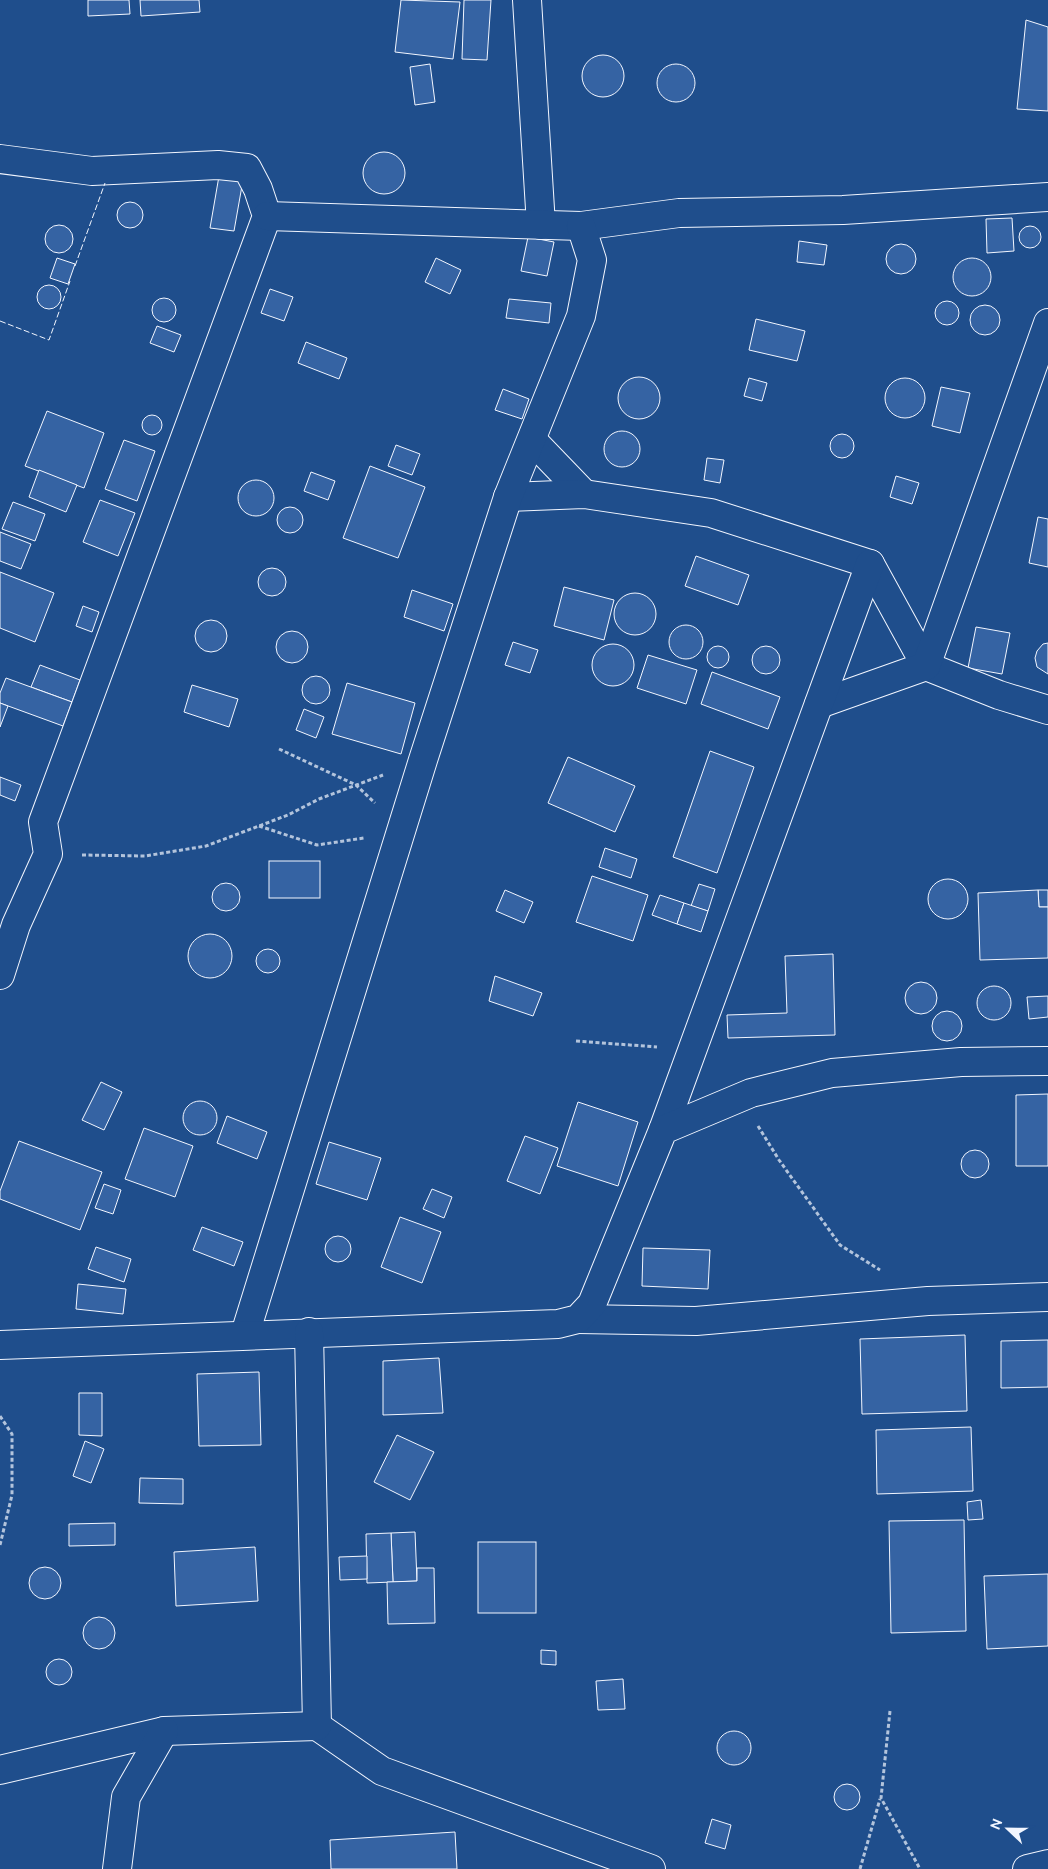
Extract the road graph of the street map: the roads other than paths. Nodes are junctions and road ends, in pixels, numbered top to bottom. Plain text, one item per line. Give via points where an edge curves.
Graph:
1 (526, 0) edge
2 (0, 159) edge
3 (1048, 197) edge
4 (267, 216) junction
5 (541, 225) junction
6 (581, 226) junction
7 (1048, 323) edge
8 (532, 440) junction
9 (584, 494) junction
10 (508, 497) junction
11 (870, 564) junction
12 (926, 666) junction
13 (818, 704) junction
14 (1048, 710) edge
15 (0, 975) edge
16 (1048, 1061) edge
17 (663, 1130) junction
18 (1048, 1297) edge
19 (578, 1319) junction
20 (309, 1332) junction
21 (245, 1334) junction
22 (0, 1345) edge
23 (317, 1726) junction
24 (164, 1731) junction
25 (0, 1770) edge
26 (1048, 1864) edge
27 (118, 1869) edge
28 (651, 1869) edge
29 (1027, 1869) edge

1 - 5 street
2 - 4 street via 92,171 218,165 247,168
3 - 6 street via 843,210 679,213
4 - 5 street
4 - 15 street via 43,822 48,854 16,925
5 - 6 street
6 - 8 street via 592,260 581,316
7 - 12 street
8 - 9 street
8 - 10 street
9 - 10 street
9 - 11 street via 711,513
10 - 21 street
11 - 12 street
11 - 13 street
12 - 13 street
12 - 14 street via 999,695
13 - 17 street
16 - 17 street via 961,1062 832,1073 740,1097
17 - 19 street via 592,1304
18 - 19 street via 928,1301 696,1321
19 - 20 street via 558,1324
20 - 21 street
20 - 23 street
21 - 22 street
23 - 24 street
23 - 28 street via 382,1771
24 - 25 street
24 - 27 street via 126,1797
26 - 29 street

